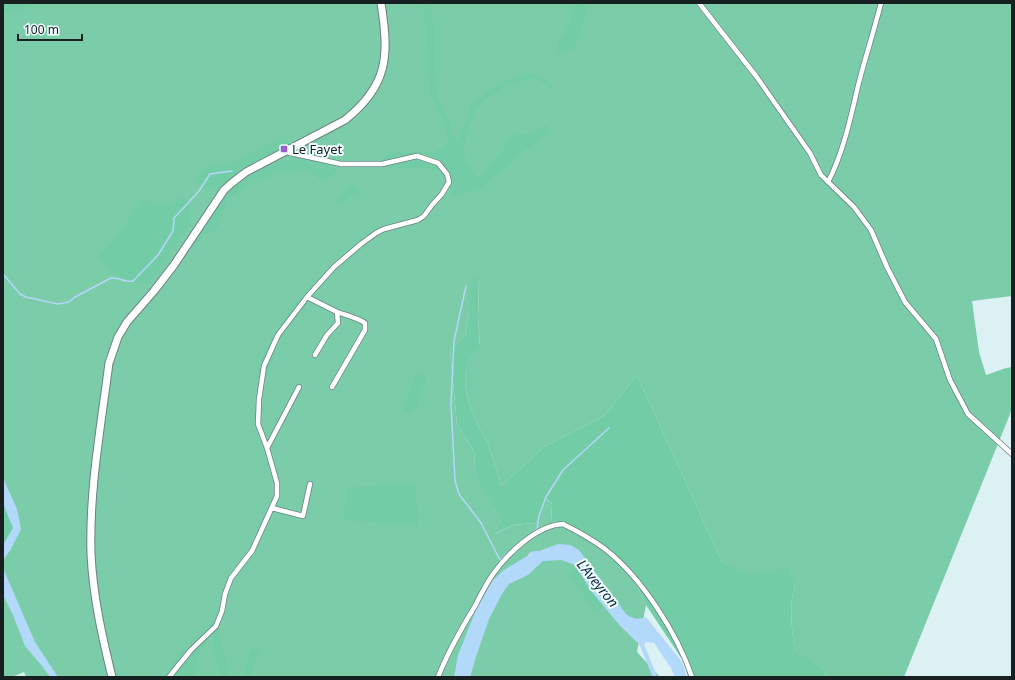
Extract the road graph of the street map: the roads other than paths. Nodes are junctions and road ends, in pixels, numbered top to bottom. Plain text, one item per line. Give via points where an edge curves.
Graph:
1 (381, 3) edge
2 (699, 3) edge
3 (881, 3) edge
4 (286, 152) junction
5 (828, 182) junction
6 (307, 297) junction
7 (337, 312) junction
8 (315, 355) dead end
9 (298, 387) dead end
10 (332, 387) dead end
11 (267, 448) junction
12 (1012, 454) edge
13 (310, 484) dead end
14 (272, 508) junction
15 (112, 677) edge
16 (169, 677) edge
17 (438, 677) edge
18 (692, 677) edge

1 - 4 street via 386,44 384,62 375,89 346,120
2 - 5 street via 756,76
3 - 5 street via 854,106 834,171
4 - 6 street via 341,164 382,164 417,156 438,163 447,174 448,182 442,194 424,216 418,220 384,228 376,233 334,267
4 - 15 street via 246,172 224,190 174,265 127,322 113,347 96,465 91,532 97,614
5 - 12 street via 854,207 871,230 905,302 936,339 950,380 968,414
6 - 7 street
6 - 11 street via 278,335 264,366 258,424
7 - 8 street via 338,324 327,335
7 - 10 street via 365,323 365,330
9 - 11 street
11 - 14 street via 277,483 277,496
13 - 14 street via 303,516
14 - 16 street via 252,551 231,578 216,626 191,650
17 - 18 street via 448,654 493,574 510,554 530,538 556,524 563,524 604,549 625,566 670,628

